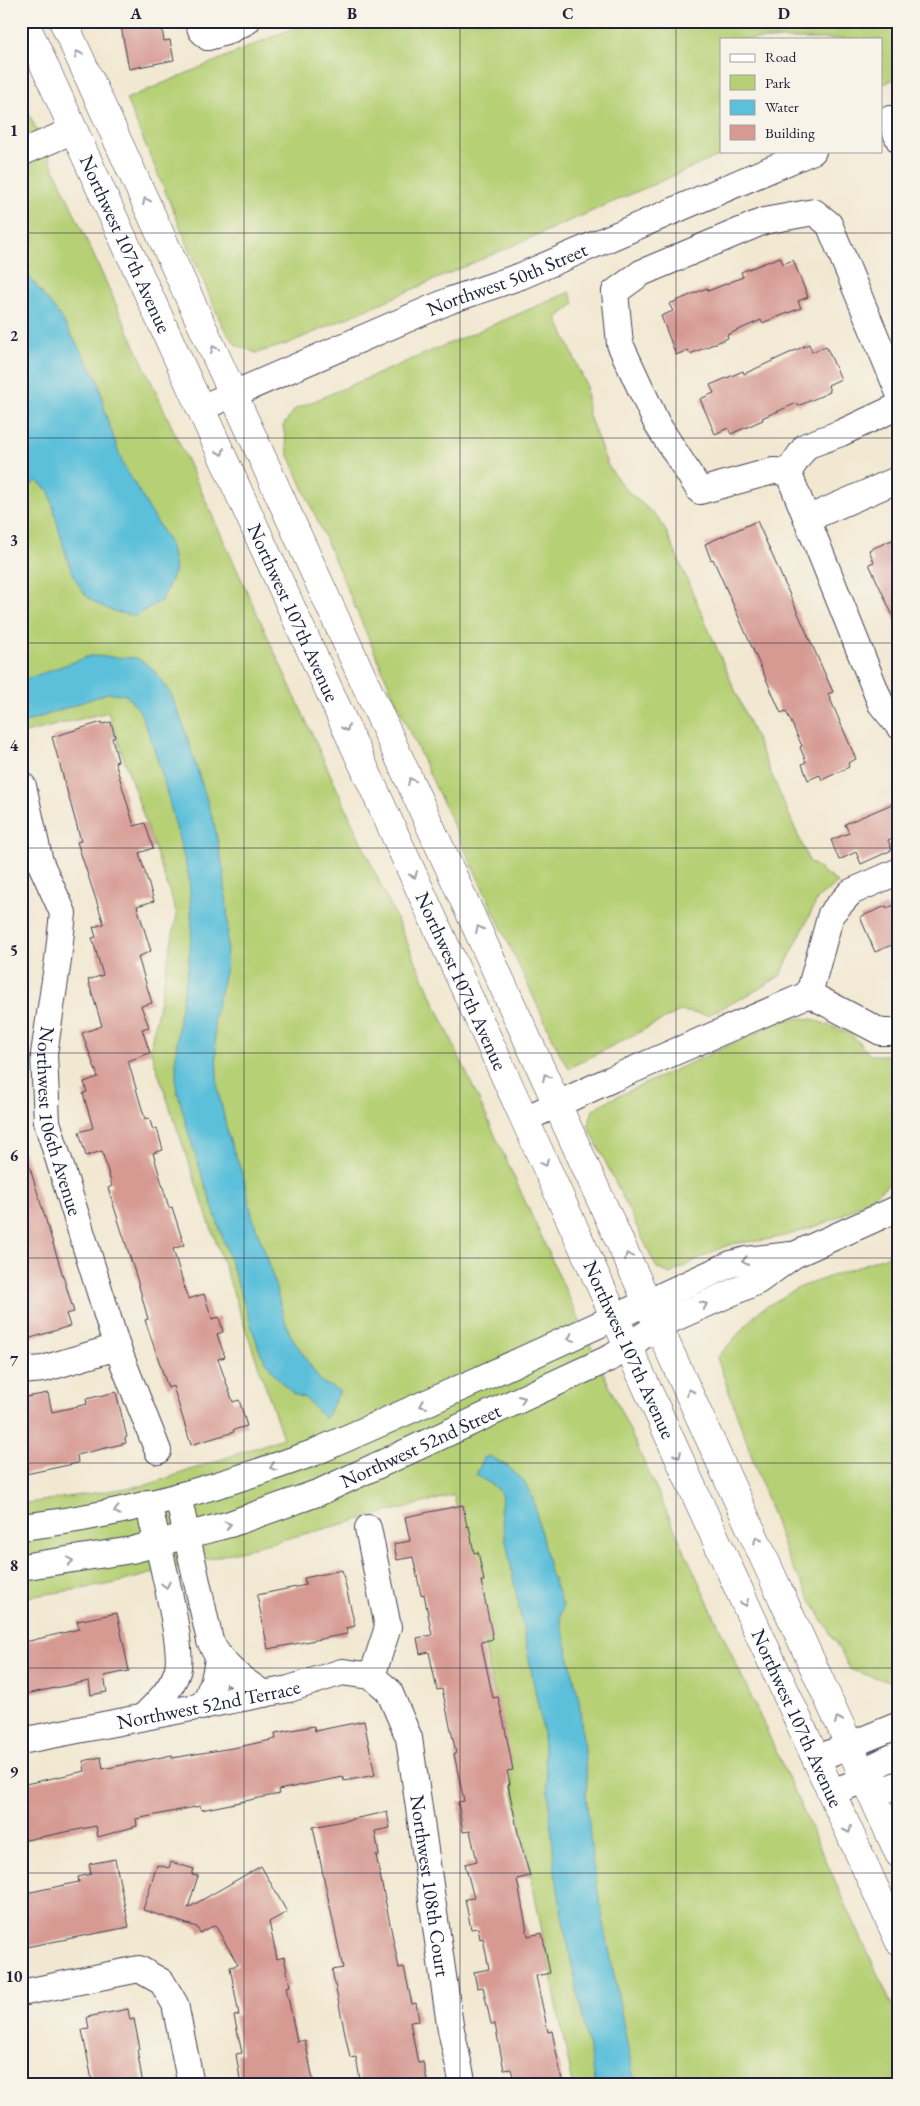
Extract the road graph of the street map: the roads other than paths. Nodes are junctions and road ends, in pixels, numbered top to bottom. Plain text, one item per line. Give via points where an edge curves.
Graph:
1 (24, 21) edge
2 (63, 21) edge
3 (198, 21) edge
4 (247, 21) edge
5 (74, 130) junction
6 (811, 152) edge
7 (21, 154) edge
8 (234, 393) junction
9 (899, 393) edge
10 (899, 406) edge
11 (201, 408) junction
12 (788, 472) junction
13 (899, 479) edge
14 (807, 519) junction
15 (899, 726) edge
16 (23, 786) dead end
17 (30, 864) edge
18 (899, 871) edge
19 (809, 994) junction
20 (899, 1032) edge
21 (558, 1104) junction
22 (525, 1119) junction
23 (898, 1207) edge
24 (794, 1255) junction
25 (648, 1301) junction
26 (616, 1318) junction
27 (660, 1326) junction
28 (628, 1346) junction
29 (117, 1347) junction
30 (21, 1371) edge
31 (158, 1451) dead end
32 (178, 1496) junction
33 (148, 1503) junction
34 (21, 1527) edge
35 (368, 1528) dead end
36 (188, 1536) junction
37 (157, 1544) junction
38 (21, 1567) edge
39 (214, 1649) junction
40 (178, 1660) junction
41 (381, 1684) junction
42 (264, 1694) junction
43 (202, 1707) junction
44 (143, 1718) junction
45 (899, 1724) edge
46 (21, 1741) edge
47 (850, 1744) junction
48 (899, 1754) edge
49 (816, 1759) junction
50 (865, 1780) junction
51 (899, 1784) edge
52 (831, 1792) junction
53 (899, 1854) edge
54 (899, 1941) edge
55 (21, 1993) edge
56 (191, 2085) edge
57 (463, 2085) edge

1 - 5 main road, Northwest 107th Avenue
8 -> 2 main road, Northwest 107th Avenue
3 - 4 street via 208,37
5 - 7 street
5 - 11 main road, Northwest 107th Avenue
6 - 8 street, Northwest 50th Street via 521,276 451,300
8 - 11 street, Northwest 50th Street
21 -> 8 main road, Northwest 107th Avenue
9 - 12 street via 829,224 814,212 764,221 641,273 614,292 620,344 657,424 700,491 773,471
10 - 12 street via 806,446
11 -> 22 main road, Northwest 107th Avenue
12 - 14 street
13 - 14 street
14 - 15 street via 882,704
16 - 17 street, Northwest 106th Avenue
17 - 29 street, Northwest 106th Avenue via 63,913 44,1054 46,1122
18 - 19 street via 851,892 831,914
19 - 20 street via 881,1032
19 - 21 street
21 - 22 street
25 -> 21 main road, Northwest 107th Avenue
22 -> 26 main road, Northwest 107th Avenue
23 - 24 street, Northwest 52nd Street
24 -> 25 street, Northwest 52nd Street via 731,1264
27 -> 24 street, Northwest 52nd Street via 758,1281
25 - 26 street, Northwest 52nd Street
25 - 27 main road, Northwest 107th Avenue
26 - 28 main road, Northwest 107th Avenue
26 -> 32 street, Northwest 52nd Street via 313,1453
27 - 28 street, Northwest 52nd Street
47 -> 27 main road, Northwest 107th Avenue
36 -> 28 street, Northwest 52nd Street via 328,1489 608,1360
28 -> 49 main road, Northwest 107th Avenue
29 - 30 street via 43,1369
29 - 31 street, Northwest 106th Avenue
32 - 33 street, Northwest 52nd Street
32 - 36 street
33 -> 34 street, Northwest 52nd Street
33 - 37 street
35 - 41 street via 388,1627
36 - 37 street, Northwest 52nd Street
36 - 39 street
38 -> 37 street, Northwest 52nd Street
37 -> 40 street via 176,1632
39 - 40 street
39 - 42 street via 250,1685
39 - 43 street via 217,1670
40 - 43 street via 182,1682
40 - 44 street via 162,1698
41 - 42 street, Northwest 52nd Terrace via 342,1672
41 - 57 street, Northwest 108th Court via 409,1738 448,2015
42 - 43 street, Northwest 52nd Terrace
43 - 44 street, Northwest 52nd Terrace
44 - 46 street, Northwest 52nd Terrace
45 - 47 street
47 - 49 street
47 - 50 main road, Northwest 107th Avenue
48 - 50 street via 876,1765
49 - 52 main road, Northwest 107th Avenue
50 - 51 street via 887,1790
50 - 52 street
50 - 53 main road, Northwest 107th Avenue
52 -> 54 main road, Northwest 107th Avenue
55 - 56 street via 139,1969 162,1982 175,2004

